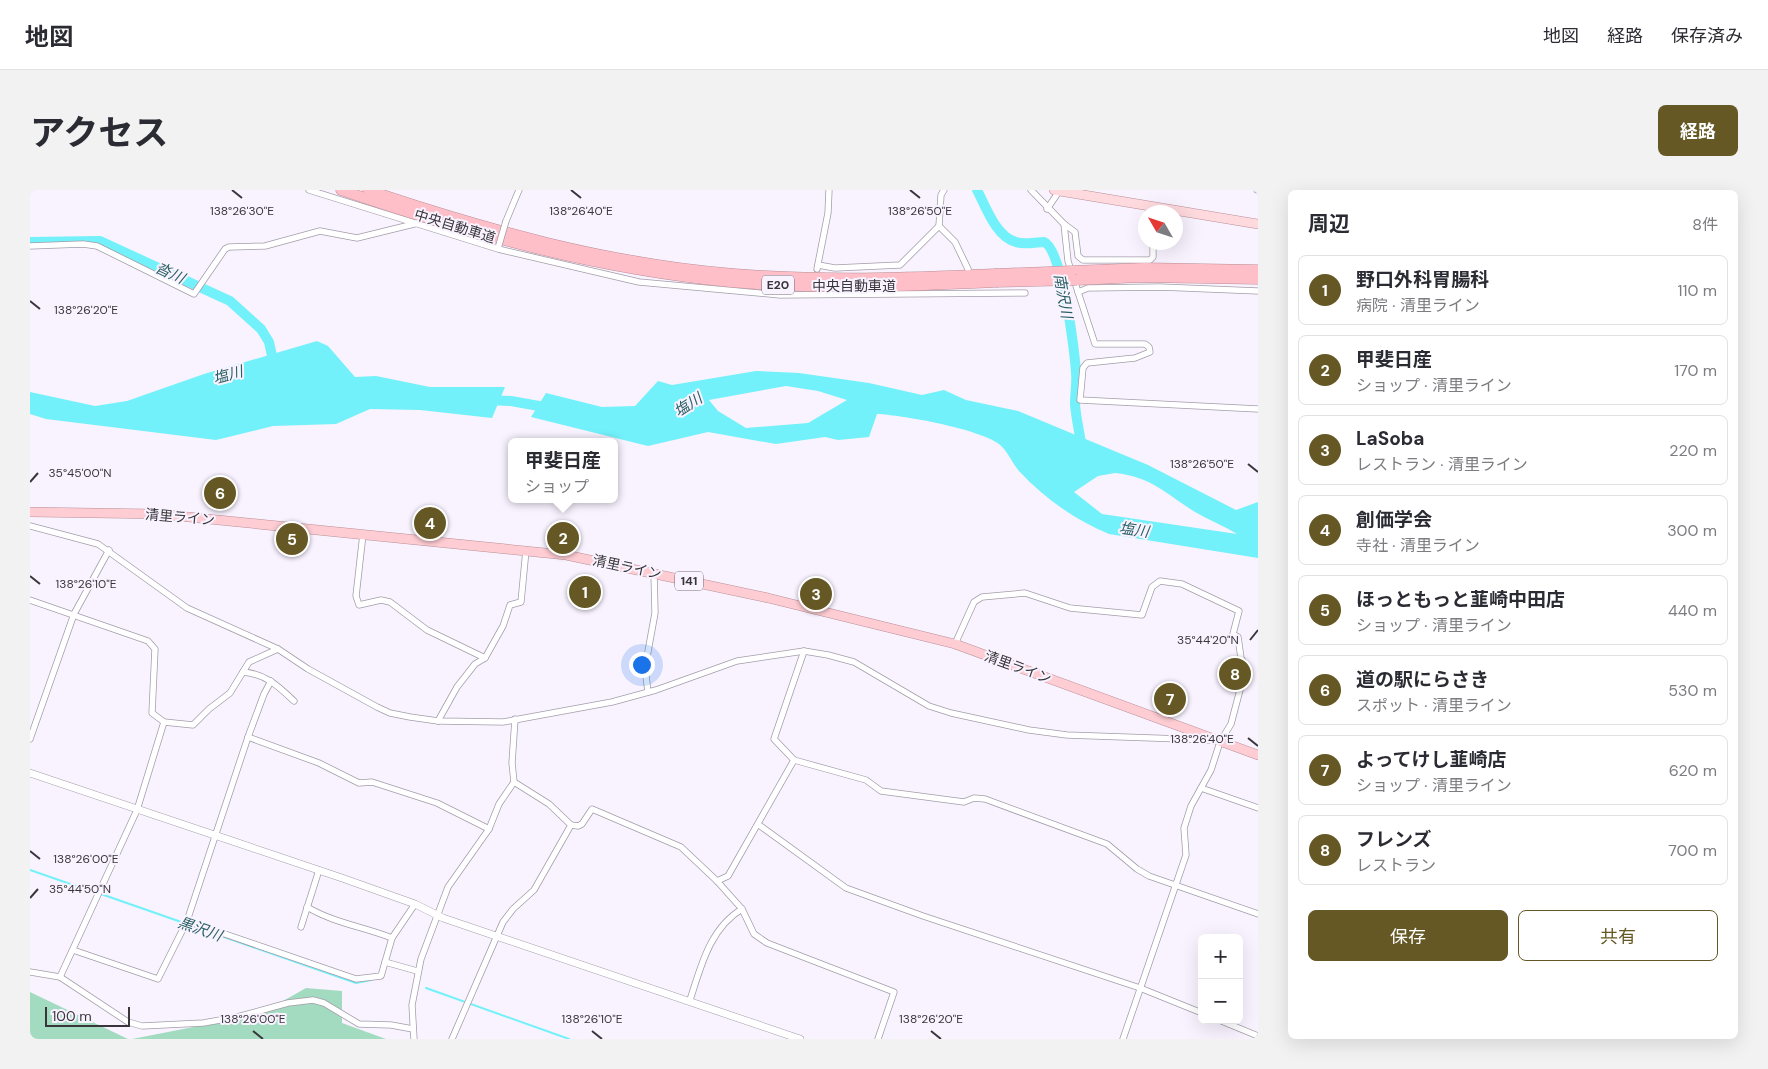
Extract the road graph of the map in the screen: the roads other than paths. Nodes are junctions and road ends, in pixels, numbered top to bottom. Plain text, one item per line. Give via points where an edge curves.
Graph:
1 (308, 190) edge
2 (341, 190) edge
3 (368, 190) edge
4 (519, 190) edge
5 (829, 190) edge
6 (944, 190) edge
7 (1031, 190) edge
8 (1058, 190) edge
9 (1138, 206) edge
10 (1047, 209) junction
11 (1183, 213) edge
12 (418, 223) junction
13 (1064, 224) junction
14 (1258, 224) edge
15 (939, 226) junction
16 (30, 246) edge
17 (498, 247) junction
18 (1153, 250) edge
19 (968, 269) dead end
20 (1258, 270) edge
21 (1074, 276) junction
22 (996, 278) junction
23 (1258, 278) edge
24 (1258, 291) edge
25 (1078, 292) junction
26 (1025, 293) dead end
27 (1258, 409) edge
28 (30, 512) edge
29 (30, 526) edge
30 (363, 534) junction
31 (109, 550) junction
32 (526, 550) junction
33 (654, 573) junction
34 (30, 600) edge
35 (74, 614) junction
36 (955, 644) junction
37 (278, 649) junction
38 (804, 651) junction
39 (485, 658) junction
40 (243, 672) junction
41 (272, 681) junction
42 (648, 692) junction
43 (294, 702) dead end
44 (515, 719) junction
45 (438, 721) junction
46 (164, 722) junction
47 (248, 738) junction
48 (30, 739) edge
49 (1217, 741) junction
50 (1258, 755) edge
51 (794, 760) junction
52 (30, 773) edge
53 (514, 782) junction
54 (1201, 788) junction
55 (1258, 808) edge
56 (137, 810) junction
57 (571, 825) junction
58 (759, 825) junction
59 (489, 828) junction
60 (216, 836) junction
61 (319, 870) junction
62 (717, 881) junction
63 (1173, 885) junction
64 (415, 904) junction
65 (307, 907) junction
66 (742, 910) junction
67 (1258, 914) edge
68 (437, 915) junction
69 (187, 921) junction
70 (301, 927) dead end
71 (498, 935) junction
72 (392, 938) junction
73 (72, 950) junction
74 (385, 962) junction
75 (418, 971) junction
76 (30, 972) edge
77 (60, 977) junction
78 (1140, 988) junction
79 (690, 1000) junction
80 (1198, 1011) edge
81 (1229, 1024) edge
82 (413, 1029) junction
83 (1258, 1036) edge
84 (414, 1039) edge
85 (452, 1039) edge
86 (800, 1039) edge
87 (878, 1039) edge
88 (1123, 1039) edge

1 - 12 street
2 - 22 highway, 中央自動車道 / E20 via 526,247 666,274 810,286 898,287
3 - 22 highway, 中央自動車道 / E20 via 456,219 564,248 668,266 812,278
4 - 17 street, bridge
5 - 15 street via 828,213 817,267 900,266
6 - 15 street
7 - 10 street
8 - 9 main road
8 - 10 street
10 - 13 street
11 - 14 main road
12 - 16 street via 357,238 320,231 265,246 229,246 194,294 96,246
12 - 17 street
13 - 18 street via 1075,232 1078,256 1083,260 1150,260
13 - 25 street via 1068,261
15 - 19 street via 955,242
17 - 26 street via 639,282 697,289 780,295
20 - 21 highway, 中央自動車道 / E20 via 1145,268
21 - 22 highway, 中央自動車道 / E20, bridge
21 - 23 highway, 中央自動車道 / E20
24 - 25 street via 1160,287 1088,288
25 - 27 street via 1095,344 1145,344 1150,352 1135,358 1087,363 1083,368 1080,400
28 - 30 highway, 清里ライン / 141 via 158,514
29 - 31 street via 94,542
30 - 32 highway, 清里ライン / 141
30 - 39 street via 356,596 359,605 381,600 390,602 427,630
31 - 35 street
31 - 37 street via 186,608
32 - 33 highway, 清里ライン / 141
32 - 39 street via 522,602 510,605 503,626
33 - 36 highway, 清里ライン / 141
33 - 42 street via 655,613 645,668
34 - 35 street
35 - 46 street via 148,640 155,649 152,713
35 - 48 street
36 - 49 highway, 清里ライン / 141
36 - 49 street via 974,602 982,597 1025,593 1070,608 1142,615 1152,587 1160,581 1182,584 1239,611 1233,634 1238,636 1241,658 1246,666 1231,724
37 - 40 street via 249,662
37 - 45 street via 390,713
38 - 42 street via 737,662
38 - 49 street via 854,662 929,706 1029,730 1066,735
38 - 51 street via 774,739
39 - 45 street via 475,664 457,687
40 - 41 street via 257,673
40 - 46 street via 224,700 193,725
41 - 43 street
41 - 47 street
42 - 44 street via 612,702
44 - 45 street via 503,722
44 - 53 street
46 - 56 street
47 - 59 street via 319,762 360,783 372,782 437,803
47 - 60 street
49 - 50 highway, 清里ライン / 141
49 - 54 street via 1211,770
51 - 58 street
51 - 63 street via 866,780 881,791 964,802 974,798 985,799 1107,844 1137,869
52 - 56 street
53 - 57 street via 549,804
53 - 59 street via 499,804
54 - 55 street
54 - 63 street via 1184,828 1186,854
56 - 60 street
56 - 73 street
57 - 62 street via 582,824 592,809 681,847
57 - 71 street via 534,890 508,913
58 - 62 street via 728,876
58 - 78 street via 846,888
59 - 68 street via 448,888
60 - 61 street
60 - 69 street
61 - 64 street
61 - 65 street
62 - 66 street
63 - 67 street
63 - 78 street
64 - 68 street
64 - 72 street
65 - 70 street
65 - 72 street via 327,919
66 - 79 street via 729,917 706,950
66 - 87 street via 754,934 767,943 894,992
68 - 71 street
68 - 75 street
69 - 73 street via 158,979
69 - 74 street via 356,980 381,976
71 - 79 street
71 - 85 street
72 - 74 street
73 - 77 street
74 - 75 street
75 - 82 street via 412,1005
76 - 77 street
77 - 82 street via 128,1022 142,1026 203,1023 313,1000 359,1024
78 - 80 street
78 - 88 street
79 - 86 street
81 - 83 street
82 - 84 street

